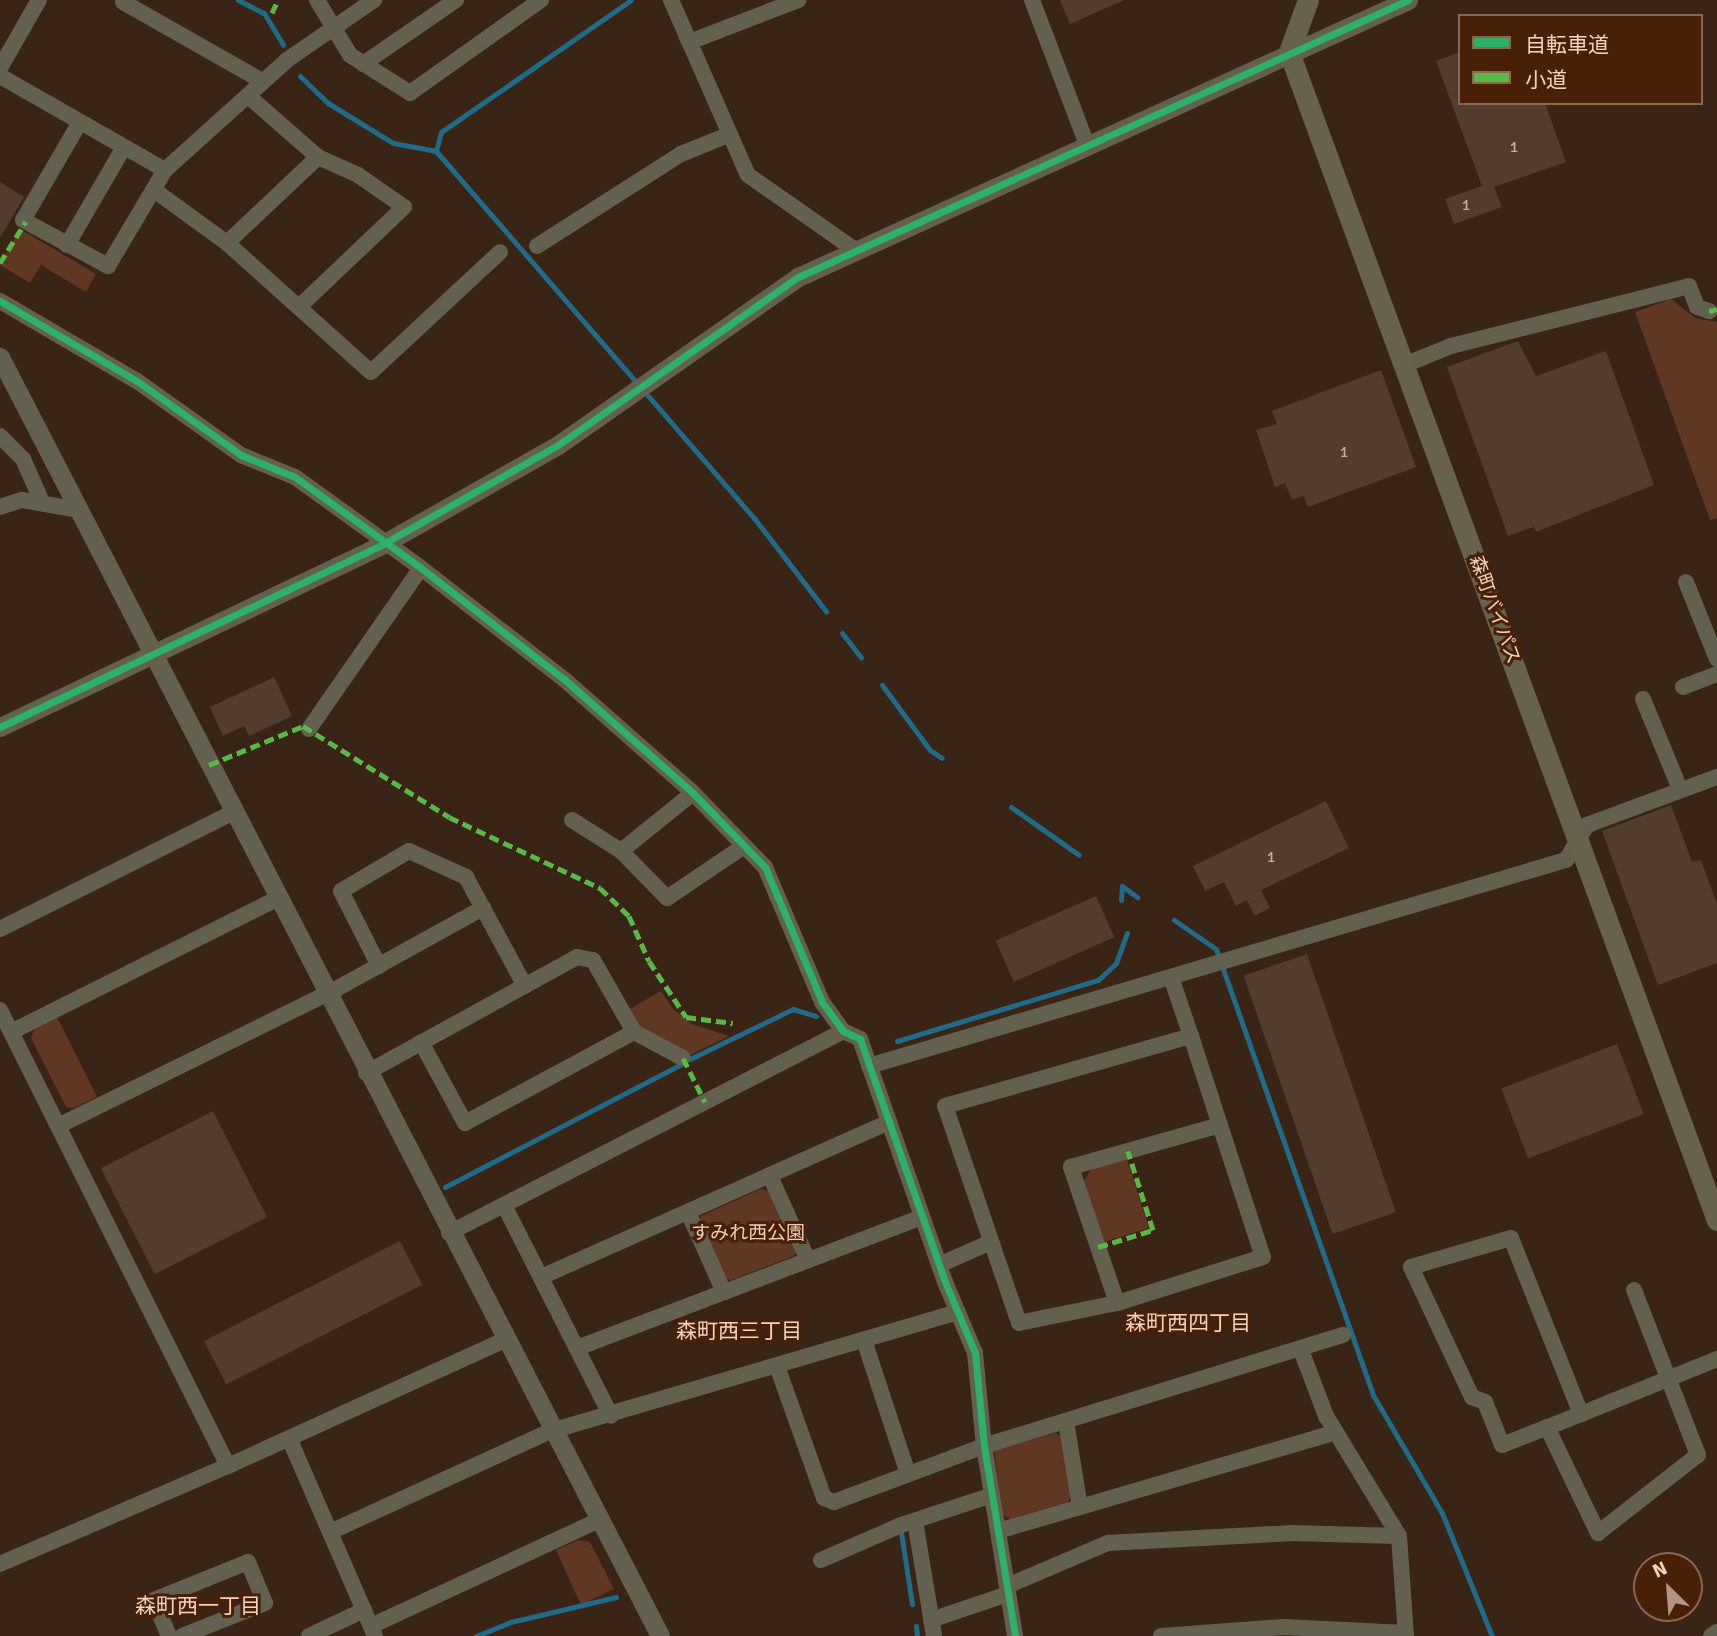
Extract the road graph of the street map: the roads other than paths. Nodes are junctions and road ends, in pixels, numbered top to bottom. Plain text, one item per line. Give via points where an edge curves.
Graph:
1 (39, 0) edge
2 (317, 0) edge
3 (374, 0) edge
4 (456, 0) edge
5 (541, 0) edge
6 (671, 0) edge
7 (798, 0) edge
8 (1032, 0) edge
9 (1308, 0) edge
10 (1408, 0) edge
11 (122, 2) dead end
12 (332, 30) junction
13 (687, 38) junction
14 (1289, 52) junction
15 (363, 64) junction
16 (0, 68) edge
17 (0, 76) edge
18 (262, 81) junction
19 (248, 96) junction
20 (80, 121) junction
21 (727, 135) junction
22 (1087, 145) junction
23 (124, 146) junction
24 (318, 157) junction
25 (165, 170) junction
26 (153, 190) junction
27 (228, 243) junction
28 (67, 245) junction
29 (537, 246) dead end
30 (855, 250) junction
31 (499, 252) dead end
32 (0, 301) edge
33 (300, 306) junction
34 (1709, 311) dead end
35 (0, 357) edge
36 (1404, 365) junction
37 (0, 436) edge
38 (42, 502) junction
39 (0, 507) edge
40 (78, 510) junction
41 (383, 544) junction
42 (421, 568) junction
43 (1686, 582) dead end
44 (152, 653) junction
45 (1717, 659) edge
46 (1717, 674) edge
47 (1683, 687) dead end
48 (1643, 699) dead end
49 (0, 727) edge
50 (309, 729) dead end
51 (1717, 777) edge
52 (1680, 789) junction
53 (693, 793) junction
54 (232, 813) junction
55 (572, 820) dead end
56 (1578, 840) junction
57 (744, 846) junction
58 (621, 851) junction
59 (276, 899) junction
60 (483, 908) junction
61 (0, 929) edge
62 (379, 966) junction
63 (1171, 977) junction
64 (525, 986) junction
65 (324, 992) junction
66 (0, 1010) edge
67 (843, 1031) junction
68 (11, 1032) junction
69 (634, 1032) junction
70 (1191, 1036) junction
71 (421, 1042) junction
72 (683, 1058) dead end
73 (869, 1066) junction
74 (366, 1073) junction
75 (889, 1122) junction
76 (1220, 1125) junction
77 (58, 1126) junction
78 (769, 1175) junction
79 (505, 1207) junction
80 (688, 1212) junction
81 (922, 1217) junction
82 (1717, 1220) edge
83 (449, 1233) junction
84 (991, 1242) junction
85 (808, 1260) junction
86 (939, 1265) junction
87 (541, 1276) junction
88 (1634, 1290) dead end
89 (724, 1292) junction
90 (1117, 1303) junction
91 (958, 1311) junction
92 (1343, 1335) dead end
93 (504, 1339) junction
94 (864, 1340) junction
95 (576, 1348) junction
96 (1301, 1350) junction
97 (1717, 1359) edge
98 (778, 1366) junction
99 (1668, 1379) junction
100 (1581, 1414) junction
101 (611, 1416) junction
102 (1066, 1422) junction
103 (1547, 1427) junction
104 (551, 1431) junction
105 (1336, 1432) junction
106 (289, 1438) junction
107 (984, 1446) junction
108 (228, 1466) junction
109 (908, 1474) junction
110 (992, 1496) junction
111 (1080, 1507) junction
112 (598, 1520) junction
113 (915, 1521) junction
114 (998, 1531) junction
115 (330, 1532) junction
116 (1399, 1536) junction
117 (821, 1560) dead end
118 (0, 1564) edge
119 (1008, 1590) junction
120 (370, 1624) edge
121 (932, 1628) edge
122 (1717, 1632) edge
123 (1406, 1634) edge
124 (169, 1636) edge
125 (182, 1636) edge
126 (309, 1636) edge
127 (660, 1636) edge
128 (1015, 1636) edge
129 (1161, 1636) edge
130 (1711, 1636) edge

1 - 16 street
2 - 12 street
3 - 12 street
4 - 15 street
5 - 15 street via 410,93
6 - 13 street
7 - 13 street via 692,41
8 - 22 street
9 - 14 main road
10 - 14 street
11 - 18 street
12 - 15 street via 350,55
12 - 18 street
13 - 21 street
14 - 22 street
14 - 36 main road, 森町バイパス
17 - 20 street
18 - 19 street
19 - 24 street
19 - 25 street
20 - 23 street
20 - 28 street via 23,220
21 - 29 street via 681,154
21 - 30 street via 748,175
22 - 30 street
23 - 25 street
23 - 28 street
24 - 27 street
24 - 33 street via 358,175 404,207
25 - 26 street
26 - 27 street
26 - 28 street via 108,266
27 - 33 street
30 - 41 street via 798,277 558,445
31 - 33 street via 371,372
32 - 41 street via 137,381 241,455 295,477
34 - 36 street via 1697,307 1689,286 1451,346
35 - 40 street
36 - 56 main road, 森町バイパス
37 - 38 street via 23,458
38 - 39 street via 22,500
38 - 40 street
40 - 44 street
41 - 42 street
41 - 44 street
42 - 50 street
42 - 53 street via 565,680
43 - 45 street
44 - 49 street
44 - 54 street
46 - 47 street
48 - 52 street
51 - 52 street
52 - 56 street via 1590,824
53 - 57 street
53 - 58 street
54 - 59 street
54 - 61 street
55 - 58 street
56 - 63 street via 1566,860
56 - 82 main road, 森町バイパス
57 - 58 street via 667,898
57 - 67 street via 765,867 822,1002
59 - 65 street
59 - 68 street
60 - 62 street
60 - 62 street via 466,877 409,852 341,891
60 - 64 street
62 - 65 street
63 - 70 street
63 - 73 street
64 - 69 street via 578,957 593,960
64 - 71 street
65 - 74 street
65 - 77 street
66 - 68 street
67 - 73 street via 860,1039
67 - 79 street
68 - 77 street
69 - 71 street via 465,1123
69 - 72 street
70 - 76 street
70 - 84 street via 945,1106
71 - 74 street
73 - 75 street
74 - 83 street
75 - 78 street
75 - 81 street
76 - 90 street via 1263,1257
76 - 90 street via 1071,1167
77 - 108 street
78 - 80 street
78 - 85 street
79 - 83 street
79 - 87 street
80 - 87 street
80 - 89 street
81 - 85 street
81 - 86 street
83 - 93 street
84 - 86 street
84 - 90 street via 1019,1323
85 - 89 street
86 - 91 street
87 - 95 street
88 - 99 street
89 - 95 street
91 - 94 street
91 - 107 street via 975,1353
92 - 96 street
93 - 104 street
93 - 106 street
94 - 98 street
94 - 109 street
95 - 101 street
96 - 102 street
96 - 105 street
97 - 99 street
98 - 101 street
98 - 109 street via 824,1498 834,1502
99 - 100 street
99 - 103 street via 1698,1455 1598,1533
100 - 103 street
100 - 103 street via 1511,1238 1411,1267 1472,1398 1485,1402 1502,1445
101 - 104 street
102 - 107 street
102 - 111 street
104 - 112 street
104 - 115 street
105 - 111 street
105 - 116 street
106 - 108 street
106 - 115 street
107 - 109 street
107 - 110 street
108 - 118 street
110 - 113 street
110 - 114 street
111 - 114 street
112 - 120 street
112 - 127 street
113 - 117 street
113 - 121 street
114 - 119 street
115 - 120 street
116 - 119 street via 1290,1533 1108,1543
116 - 123 street
119 - 121 street
119 - 128 street
120 - 126 street
122 - 130 street
123 - 129 street via 1284,1627
124 - 125 street via 154,1600 248,1562 265,1603

